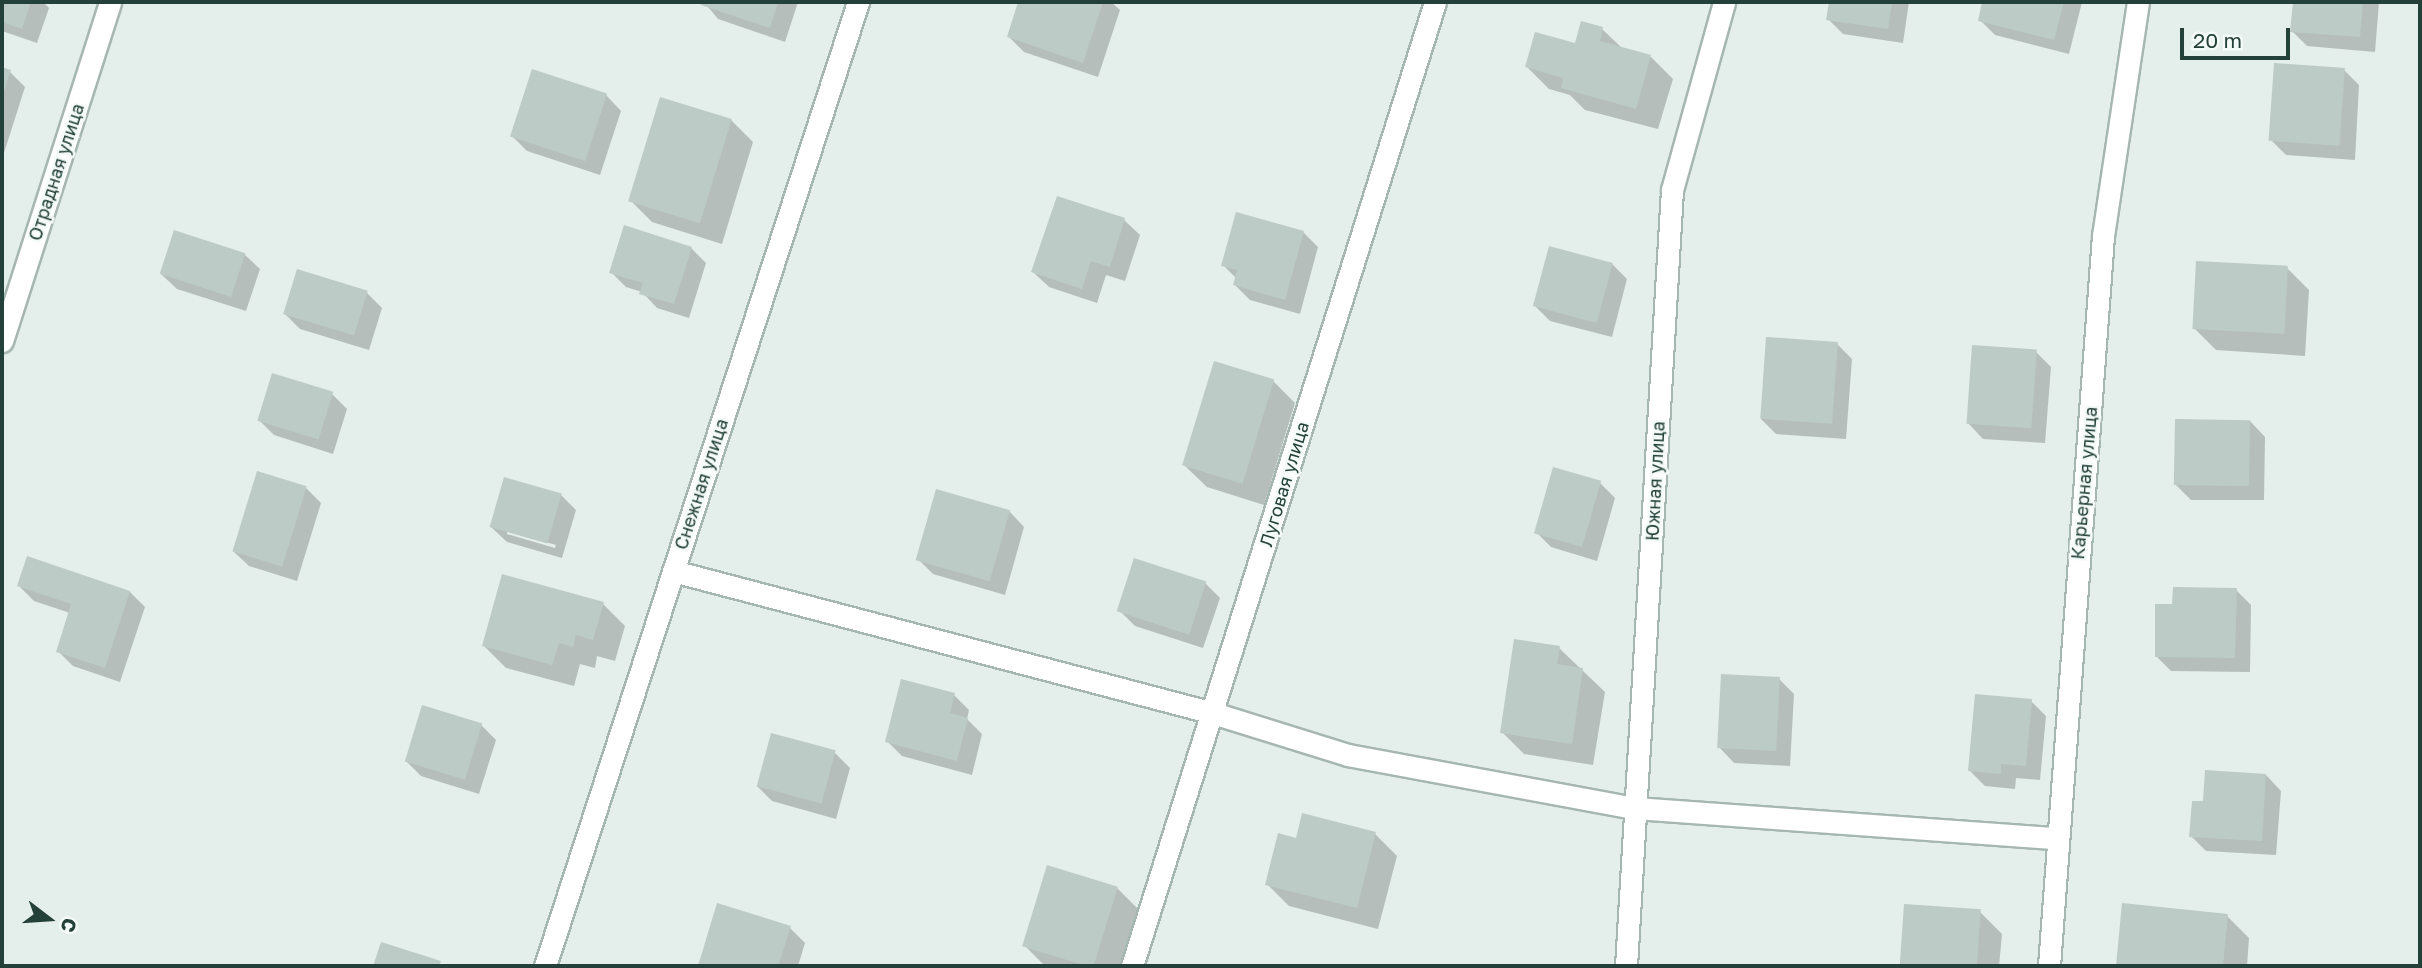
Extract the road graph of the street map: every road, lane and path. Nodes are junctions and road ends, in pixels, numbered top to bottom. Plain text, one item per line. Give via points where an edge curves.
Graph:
1 (110, 2) edge
2 (858, 2) edge
3 (1435, 2) edge
4 (1724, 2) edge
5 (2138, 2) edge
6 (2, 341) edge
7 (673, 571) junction
8 (1213, 713) junction
9 (1635, 808) junction
10 (2056, 838) junction
11 (545, 966) edge
12 (1132, 966) edge
13 (1626, 966) edge
14 (2049, 966) edge

1 - 6 street, Отрадная улица
2 - 7 street, Снежная улица
3 - 8 street, Луговая улица
4 - 9 street, Южная улица via 1672,190
5 - 10 street, Карьерная улица via 2104,236
7 - 8 street
7 - 11 street, Снежная улица
8 - 9 street via 1348,755
8 - 12 street, Луговая улица
9 - 10 street
9 - 13 street, Южная улица
10 - 14 street, Карьерная улица

